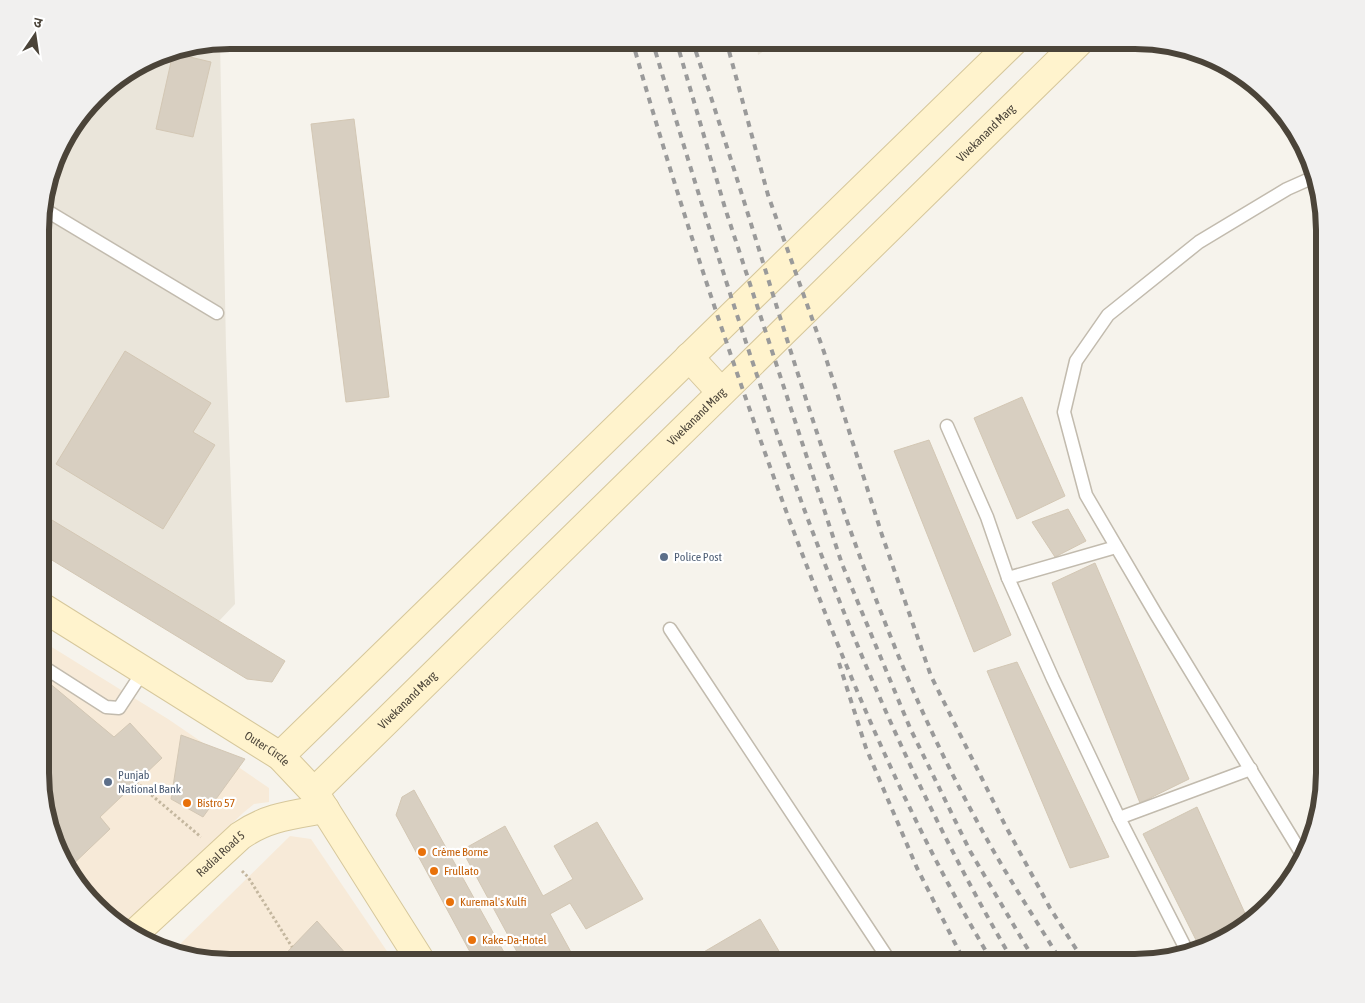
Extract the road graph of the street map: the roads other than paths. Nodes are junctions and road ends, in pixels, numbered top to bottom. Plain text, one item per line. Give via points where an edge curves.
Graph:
1 (1006, 49) edge
2 (1072, 49) edge
3 (1309, 179) edge
4 (49, 212) edge
5 (217, 313) dead end
6 (689, 358) junction
7 (721, 392) junction
8 (947, 426) dead end
9 (1116, 547) junction
10 (1008, 578) junction
11 (49, 611) edge
12 (670, 629) dead end
13 (144, 670) junction
14 (49, 671) edge
15 (280, 756) junction
16 (1252, 769) junction
17 (319, 801) junction
18 (1119, 818) junction
19 (1299, 850) edge
20 (139, 930) edge
21 (1185, 947) edge
22 (416, 954) edge
23 (885, 954) edge

1 - 6 main road
2 - 7 main road, Vivekanand Marg
3 - 9 lane via 1199,242 1108,315 1076,361 1064,412 1086,495
4 - 5 lane
6 - 7 main road
6 - 15 main road
7 - 17 main road, Vivekanand Marg
8 - 10 lane via 988,517
9 - 10 lane
9 - 16 lane
10 - 18 lane
11 - 13 main road, Outer Circle
12 - 23 lane
13 - 14 lane via 119,708 106,708
13 - 15 main road, Outer Circle
15 - 17 main road, Outer Circle
16 - 18 lane
16 - 19 lane
17 - 20 main road, Radial Road 5 via 258,824 240,836
17 - 22 main road, Outer Circle
18 - 21 lane

